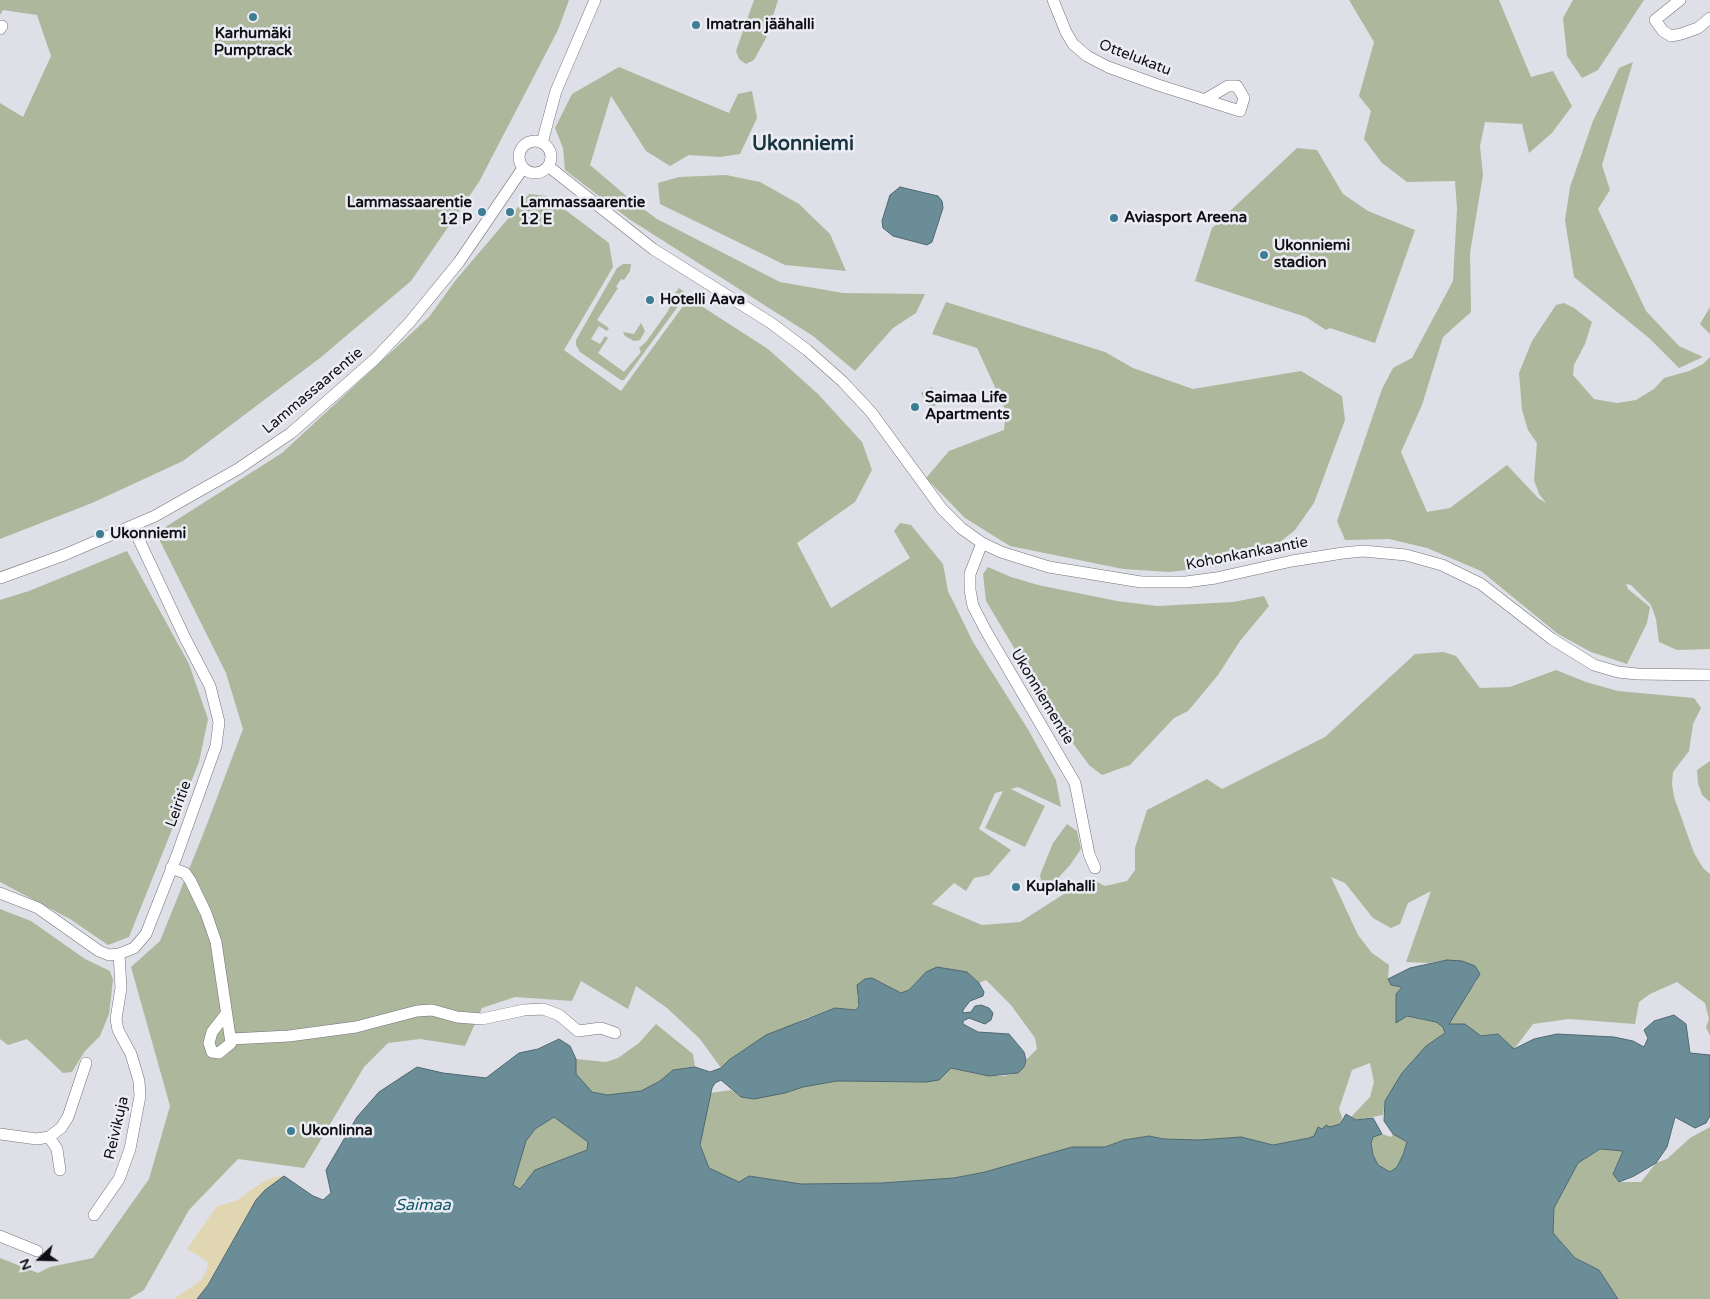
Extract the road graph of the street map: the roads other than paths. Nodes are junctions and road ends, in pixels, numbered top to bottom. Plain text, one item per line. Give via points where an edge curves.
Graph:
1 (595, 0) edge
2 (1053, 0) edge
3 (1680, 0) edge
4 (1710, 18) edge
5 (1206, 99) dead end
6 (542, 143) junction
7 (548, 166) junction
8 (523, 168) junction
9 (133, 527) junction
10 (982, 542) junction
11 (0, 578) edge
12 (1710, 675) edge
13 (172, 868) junction
14 (1095, 868) dead end
15 (0, 893) edge
16 (119, 954) junction
17 (226, 1014) junction
18 (614, 1033) dead end
19 (231, 1041) junction
20 (86, 1063) dead end
21 (0, 1134) edge
22 (49, 1137) junction
23 (60, 1170) dead end
24 (94, 1215) dead end
25 (0, 1236) edge
26 (37, 1251) dead end

1 - 6 street via 556,91
2 - 5 street, Ottelukatu via 1073,44 1087,56
3 - 4 street via 1655,20 1671,36 1698,28
6 - 7 street via 550,153
6 - 8 street via 530,142 521,150
7 - 8 street via 538,173
7 - 10 street, Kohonkankaantie via 653,250 771,323 807,350 871,412 942,509
8 - 9 street, Lammassaarentie via 459,262 375,359 291,433 213,483
9 - 11 street, Lammassaarentie
9 - 13 street, Leiritie via 210,686 219,722 216,746
10 - 12 street, Kohonkankaantie via 1020,560 1049,568 1141,582 1216,578 1343,553 1363,551 1406,555 1442,565 1472,579 1552,639 1594,665 1637,674
10 - 14 street, Ukonniementie via 970,574 973,606 1075,783 1089,854
13 - 16 street, Leiritie via 146,934 134,948
13 - 17 street via 185,873 206,913 216,942
15 - 16 street via 38,908 99,951
16 - 24 street, Reivikuja via 121,988 116,1018 118,1030 131,1054 140,1096 130,1150 119,1179
17 - 19 street
17 - 19 street via 212,1032 209,1043 212,1052 219,1053
18 - 19 street via 601,1028 578,1031 559,1015 543,1009 482,1019 456,1017 432,1010 356,1027
20 - 22 street via 68,1117 61,1128
21 - 22 street via 37,1139
22 - 23 street via 57,1149
25 - 26 street

